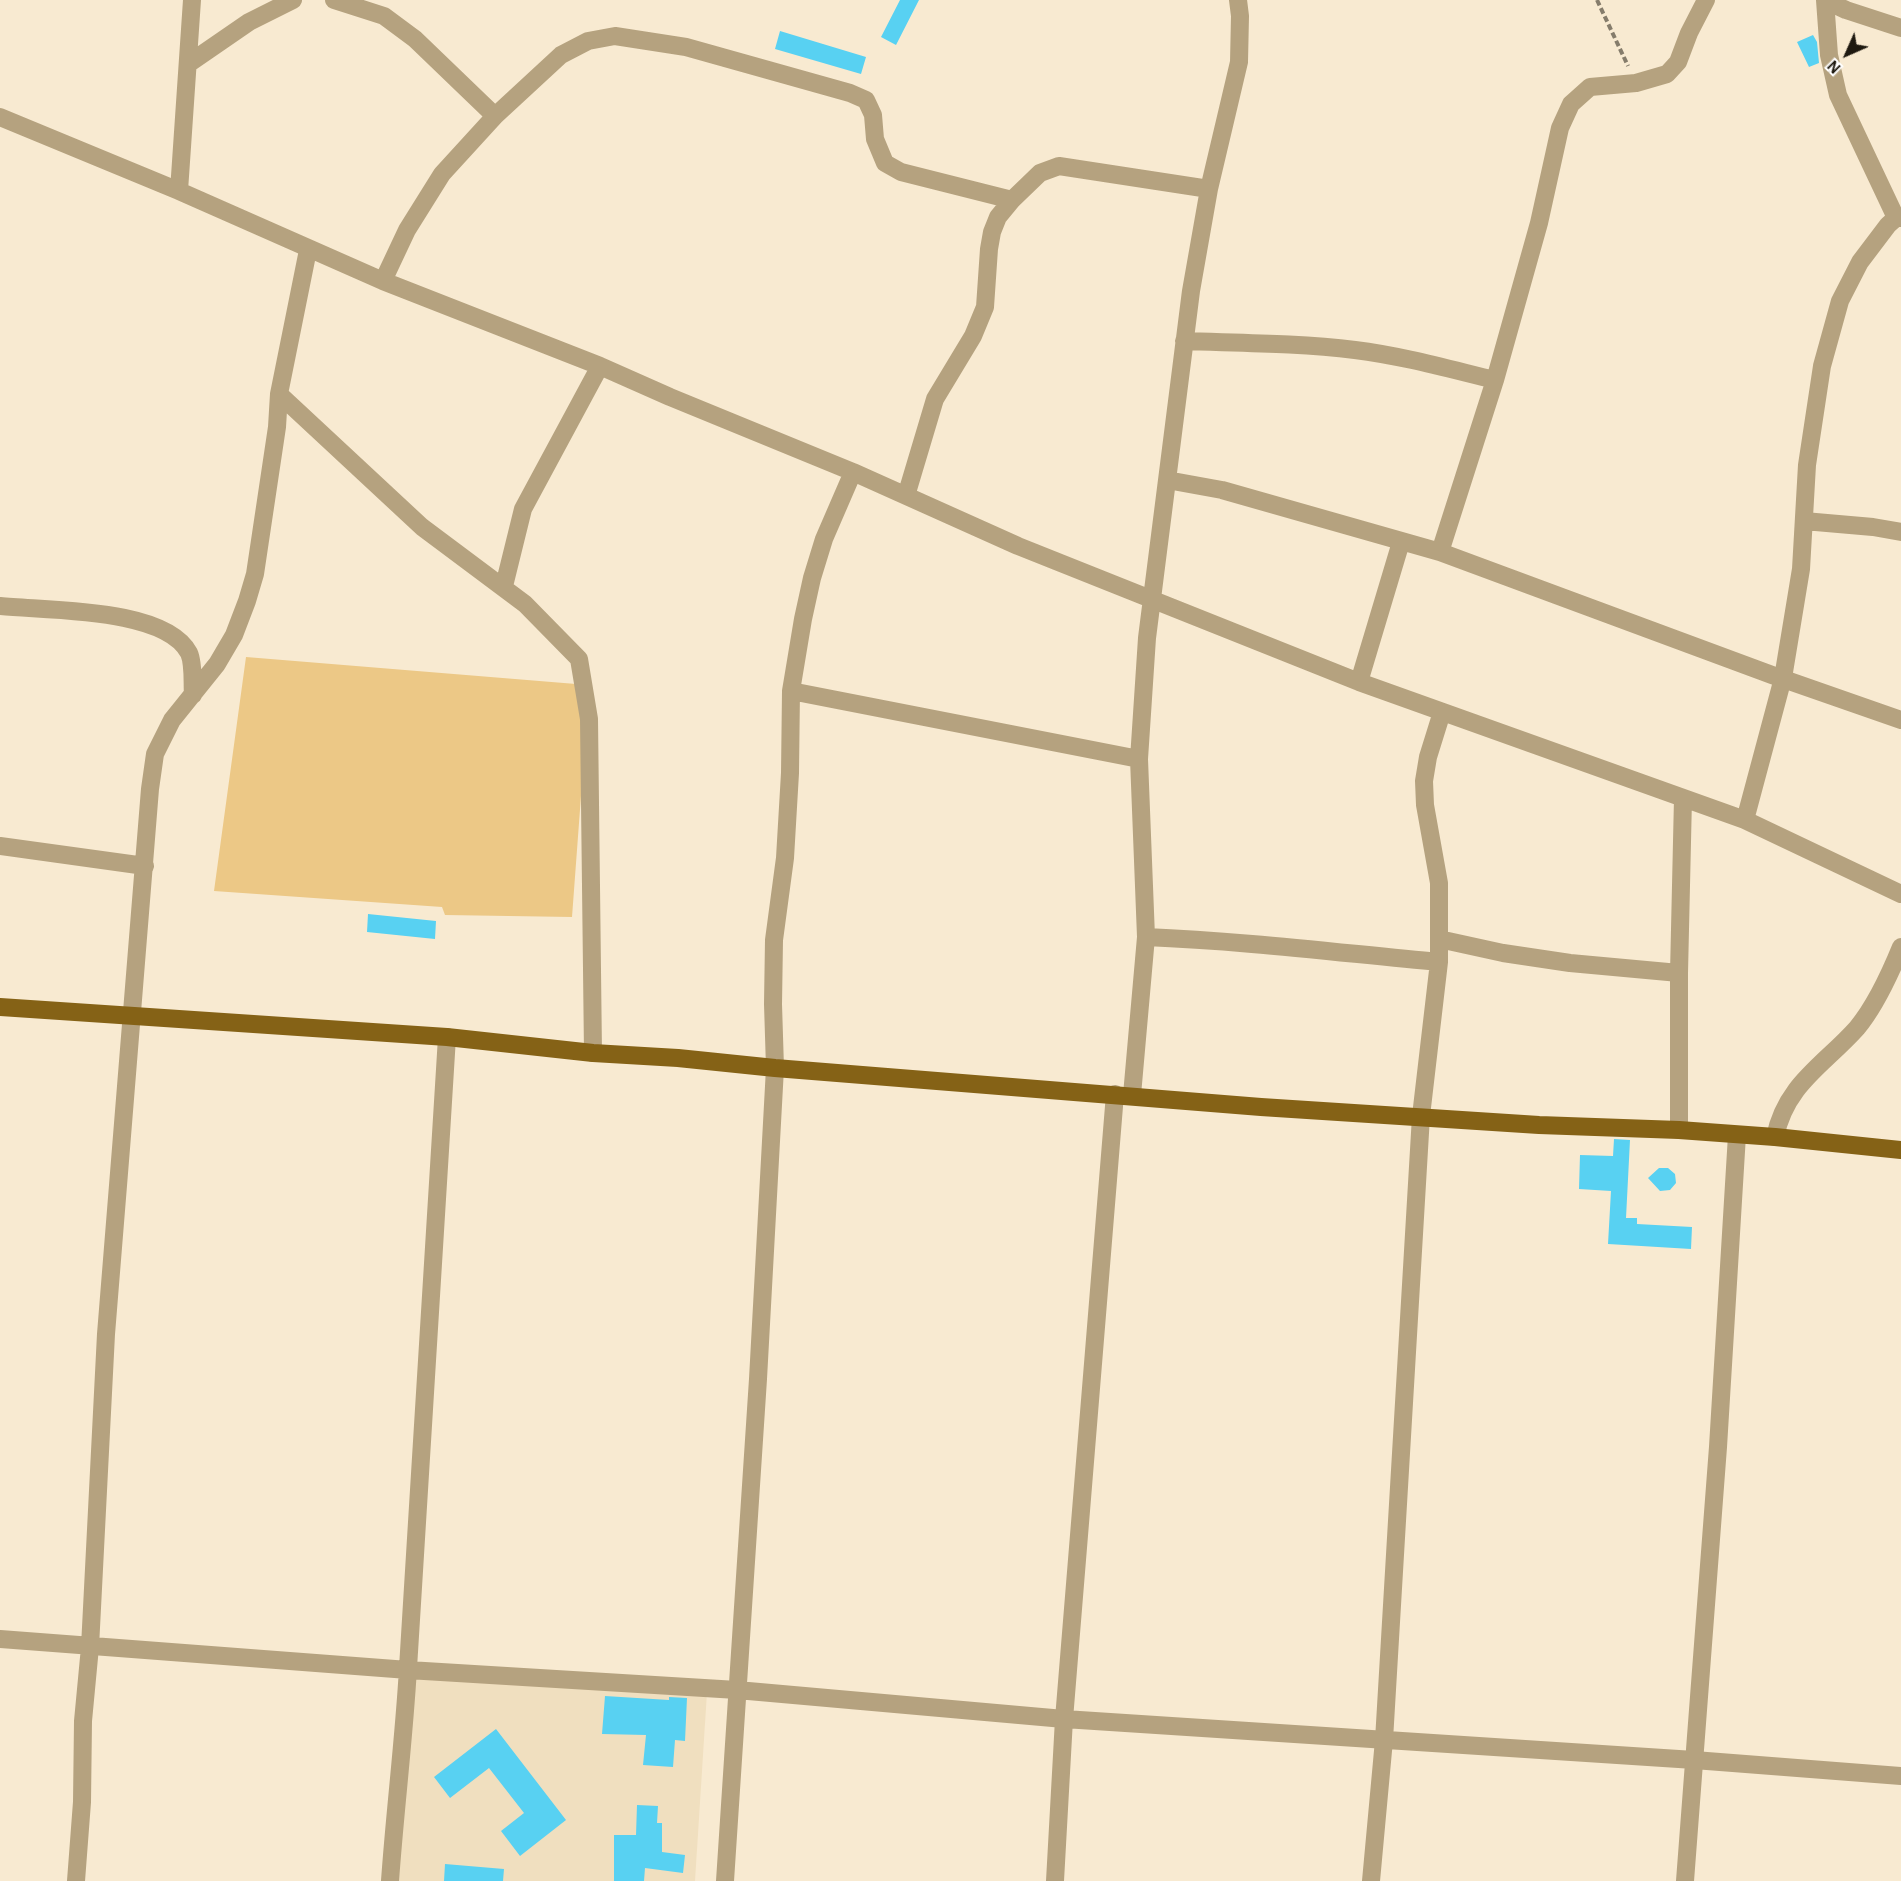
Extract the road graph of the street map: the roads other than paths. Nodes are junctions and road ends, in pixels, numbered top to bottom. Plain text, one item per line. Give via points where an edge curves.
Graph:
1 (192, 0) edge
2 (293, 0) edge
3 (334, 0) edge
4 (1238, 0) edge
5 (1706, 0) edge
6 (1825, 0) edge
7 (1901, 28) edge
8 (188, 64) junction
9 (495, 116) junction
10 (0, 117) edge
11 (1209, 189) junction
12 (179, 191) junction
13 (1012, 200) junction
14 (1898, 218) edge
15 (308, 250) junction
16 (383, 281) junction
17 (1184, 340) junction
18 (600, 366) junction
19 (1495, 380) junction
20 (279, 394) junction
21 (854, 472) junction
22 (1167, 480) junction
23 (906, 496) junction
24 (1804, 521) junction
25 (1901, 532) edge
26 (1401, 542) junction
27 (1440, 552) junction
28 (504, 586) junction
29 (1152, 601) junction
30 (0, 606) edge
31 (1784, 678) junction
32 (1359, 682) junction
33 (791, 691) junction
34 (193, 695) junction
35 (1442, 712) junction
36 (1901, 720) edge
37 (1139, 759) junction
38 (1683, 798) junction
39 (1745, 820) junction
40 (0, 846) edge
41 (145, 866) junction
42 (1901, 894) edge
43 (1146, 937) junction
44 (1439, 939) junction
45 (1901, 946) edge
46 (1439, 962) junction
47 (1678, 973) junction
48 (0, 1007) edge
49 (130, 1016) junction
50 (447, 1037) junction
51 (593, 1053) junction
52 (775, 1068) junction
53 (1123, 1095) junction
54 (1421, 1116) junction
55 (1680, 1130) junction
56 (1737, 1135) junction
57 (1775, 1137) junction
58 (1901, 1150) edge
59 (0, 1639) edge
60 (90, 1647) junction
61 (408, 1670) junction
62 (737, 1690) junction
63 (1064, 1719) junction
64 (1384, 1740) junction
65 (1694, 1760) junction
66 (1901, 1776) edge
67 (76, 1881) edge
68 (390, 1881) edge
69 (725, 1881) edge
70 (1055, 1881) edge
71 (1371, 1881) edge
72 (1685, 1881) edge

1 - 8 street
2 - 8 street via 249,22
3 - 9 street via 384,16 415,39
4 - 11 street via 1239,62
5 - 19 street via 1678,62 1667,74 1636,83 1590,87 1571,104 1560,128 1539,222
6 - 7 street
6 - 14 street via 1829,55 1838,95
8 - 12 street
9 - 13 street via 561,56 588,41 615,36 686,47 866,100 885,163 901,172
9 - 16 street via 442,174 406,230
10 - 12 street
11 - 13 street via 1059,166 1040,173
11 - 17 street
12 - 15 street
13 - 23 street via 992,232 985,307 973,336 935,399
14 - 24 street via 1860,262 1840,301 1822,366 1807,465
15 - 16 street
15 - 20 street
16 - 18 street
17 - 19 street via 1319,346 1398,357
17 - 22 street
18 - 21 street
18 - 28 street via 523,508
19 - 27 street
20 - 28 street via 422,526
20 - 34 street via 250,592 234,635
21 - 23 street
21 - 33 street via 824,539 812,578
22 - 26 street via 1222,490
22 - 29 street
23 - 29 street
24 - 25 street
24 - 31 street via 1801,569
26 - 27 street
26 - 32 street
27 - 31 street
28 - 51 street via 579,659 589,719
29 - 32 street
29 - 37 street
30 - 34 street via 101,613 154,627 177,639 189,654
31 - 36 street
31 - 39 street
32 - 35 street
33 - 37 street
33 - 52 street via 785,847 774,940
34 - 41 street via 171,720 155,754
35 - 38 street
35 - 44 street via 1424,781 1439,883
37 - 43 street
38 - 39 street
38 - 47 street
39 - 42 street
40 - 41 street
41 - 49 street
43 - 46 street
43 - 53 street
44 - 46 street
44 - 47 street via 1570,963
45 - 57 street via 1886,983 1858,1027 1791,1096 1779,1118
46 - 54 street
47 - 55 street
48 - 49 main road
49 - 50 main road
49 - 60 street via 105,1334
50 - 51 main road
50 - 61 street
51 - 52 main road
52 - 53 main road
52 - 62 street
53 - 54 main road
53 - 63 street
54 - 55 main road
54 - 64 street
55 - 56 main road
56 - 57 main road
56 - 65 street
57 - 58 main road
59 - 60 street
60 - 61 street
60 - 67 street
61 - 62 street
61 - 68 street
62 - 63 street
62 - 69 street
63 - 64 street
63 - 70 street
64 - 65 street
64 - 71 street
65 - 66 street
65 - 72 street

